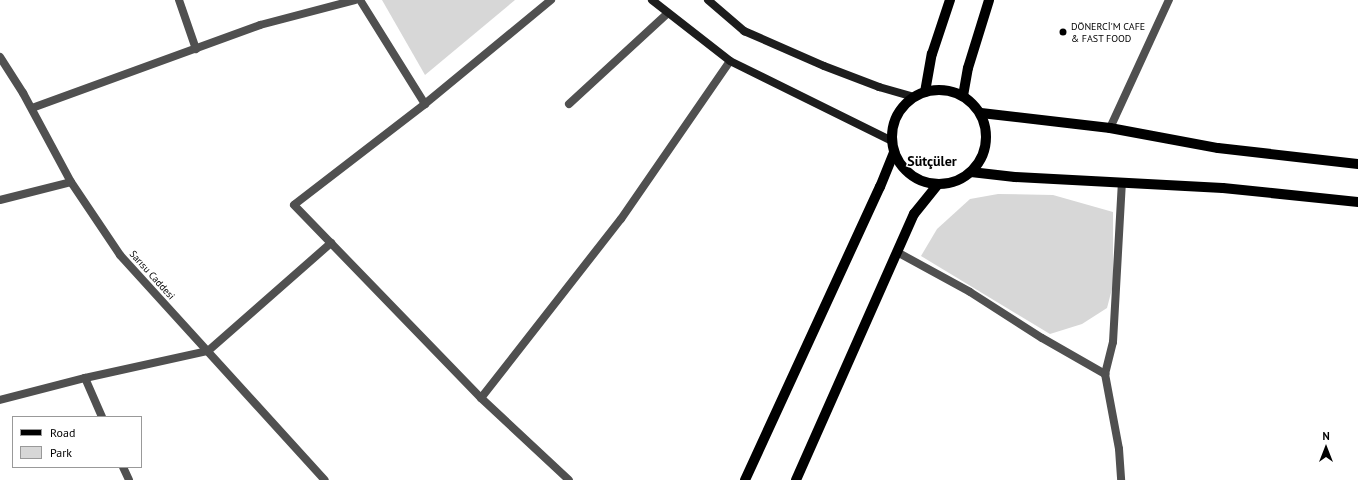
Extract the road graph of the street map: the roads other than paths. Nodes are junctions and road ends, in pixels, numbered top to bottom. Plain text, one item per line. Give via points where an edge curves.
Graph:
1 (179, 0) edge
2 (355, 0) edge
3 (360, 0) edge
4 (551, 0) edge
5 (652, 0) edge
6 (708, 0) edge
7 (950, 0) edge
8 (989, 0) edge
9 (1169, 0) edge
10 (668, 13) junction
11 (196, 49) junction
12 (0, 57) edge
13 (730, 61) junction
14 (925, 92) junction
15 (963, 96) junction
16 (914, 97) junction
17 (425, 104) junction
18 (569, 104) dead end
19 (32, 108) junction
20 (981, 113) junction
21 (1110, 128) junction
22 (892, 141) junction
23 (894, 152) junction
24 (1358, 164) edge
25 (971, 172) junction
26 (71, 182) junction
27 (1122, 183) junction
28 (938, 184) junction
29 (0, 200) edge
30 (1358, 202) edge
31 (331, 243) junction
32 (897, 252) junction
33 (208, 351) junction
34 (1105, 374) junction
35 (85, 378) junction
36 (481, 398) junction
37 (0, 400) edge
38 (102, 416) edge
39 (123, 468) edge
40 (129, 480) edge
41 (325, 480) edge
42 (569, 480) edge
43 (745, 480) edge
44 (796, 480) edge
45 (1121, 480) edge

1 - 11 street
2 - 11 street via 260,25
3 - 17 street
4 - 17 street
5 - 10 main road
6 - 16 main road via 744,31 824,66
7 - 14 main road via 932,54
8 - 15 main road via 968,68
9 - 21 street
10 - 13 main road
10 - 18 street
11 - 19 street
12 - 19 street, Sarısu Caddesi
13 - 22 main road
13 - 36 street via 621,218
14 - 15 main road via 938,89
14 - 16 main road
15 - 20 main road
16 - 22 main road via 896,116 892,128
17 - 31 street via 294,205
19 - 26 street, Sarısu Caddesi
20 - 21 main road
20 - 25 main road via 985,125 986,144 979,163
21 - 24 main road via 1218,148
22 - 23 main road
23 - 28 main road via 899,163 916,178
23 - 43 main road
25 - 27 main road
25 - 28 main road via 960,180
26 - 29 street
26 - 33 street, Sarısu Caddesi via 120,255
27 - 30 main road via 1223,188
27 - 34 street via 1113,342
28 - 32 main road via 914,214
31 - 33 street
31 - 36 street
32 - 34 street via 970,292
32 - 44 main road
33 - 35 street
33 - 41 street, Sarısu Caddesi
34 - 45 street via 1119,449
35 - 37 street
35 - 38 street
36 - 42 street
39 - 40 street

